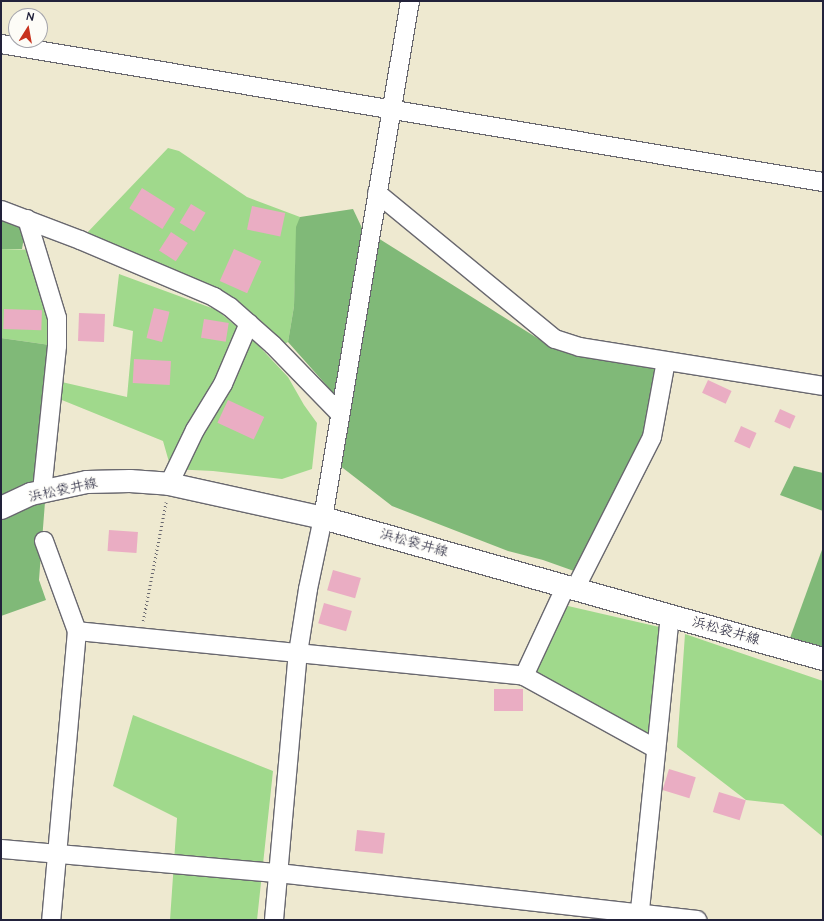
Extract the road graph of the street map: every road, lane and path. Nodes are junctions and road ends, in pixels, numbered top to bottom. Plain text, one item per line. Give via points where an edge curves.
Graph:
1 (410, 1) edge
2 (1, 44) edge
3 (391, 110) junction
4 (823, 182) edge
5 (377, 193) junction
6 (1, 210) edge
7 (27, 219) junction
8 (249, 323) junction
9 (666, 361) junction
10 (823, 386) edge
11 (340, 414) junction
12 (170, 484) junction
13 (42, 491) junction
14 (1, 508) edge
15 (323, 518) junction
16 (44, 541) dead end
17 (571, 588) junction
18 (670, 615) junction
19 (77, 631) junction
20 (140, 637) junction
21 (298, 653) junction
22 (823, 658) edge
23 (524, 676) junction
24 (656, 749) junction
25 (1, 849) edge
26 (57, 854) junction
27 (278, 873) junction
28 (639, 917) edge
29 (51, 920) edge
30 (274, 920) edge
31 (697, 920) edge

1 - 3 street
2 - 3 street
3 - 4 street
3 - 5 street
5 - 9 street via 555,339 580,347
5 - 11 street
6 - 7 street
7 - 8 street via 214,296
7 - 13 street via 57,318 57,346
8 - 11 street
8 - 12 street via 223,384 195,430
9 - 10 street
9 - 17 street via 652,437
11 - 15 street
12 - 13 main road, 浜松袋井線 via 130,481 87,482
12 - 15 main road, 浜松袋井線
12 - 20 path
13 - 14 main road, 浜松袋井線
15 - 17 main road, 浜松袋井線
15 - 21 street
16 - 19 street
17 - 18 main road, 浜松袋井線
17 - 23 street
18 - 22 main road, 浜松袋井線
18 - 24 street
19 - 20 street
19 - 26 street
20 - 21 street
21 - 23 street
21 - 27 street
23 - 24 street
24 - 28 street
25 - 26 street
26 - 27 street
26 - 29 street
27 - 28 street
27 - 30 street
28 - 31 street

